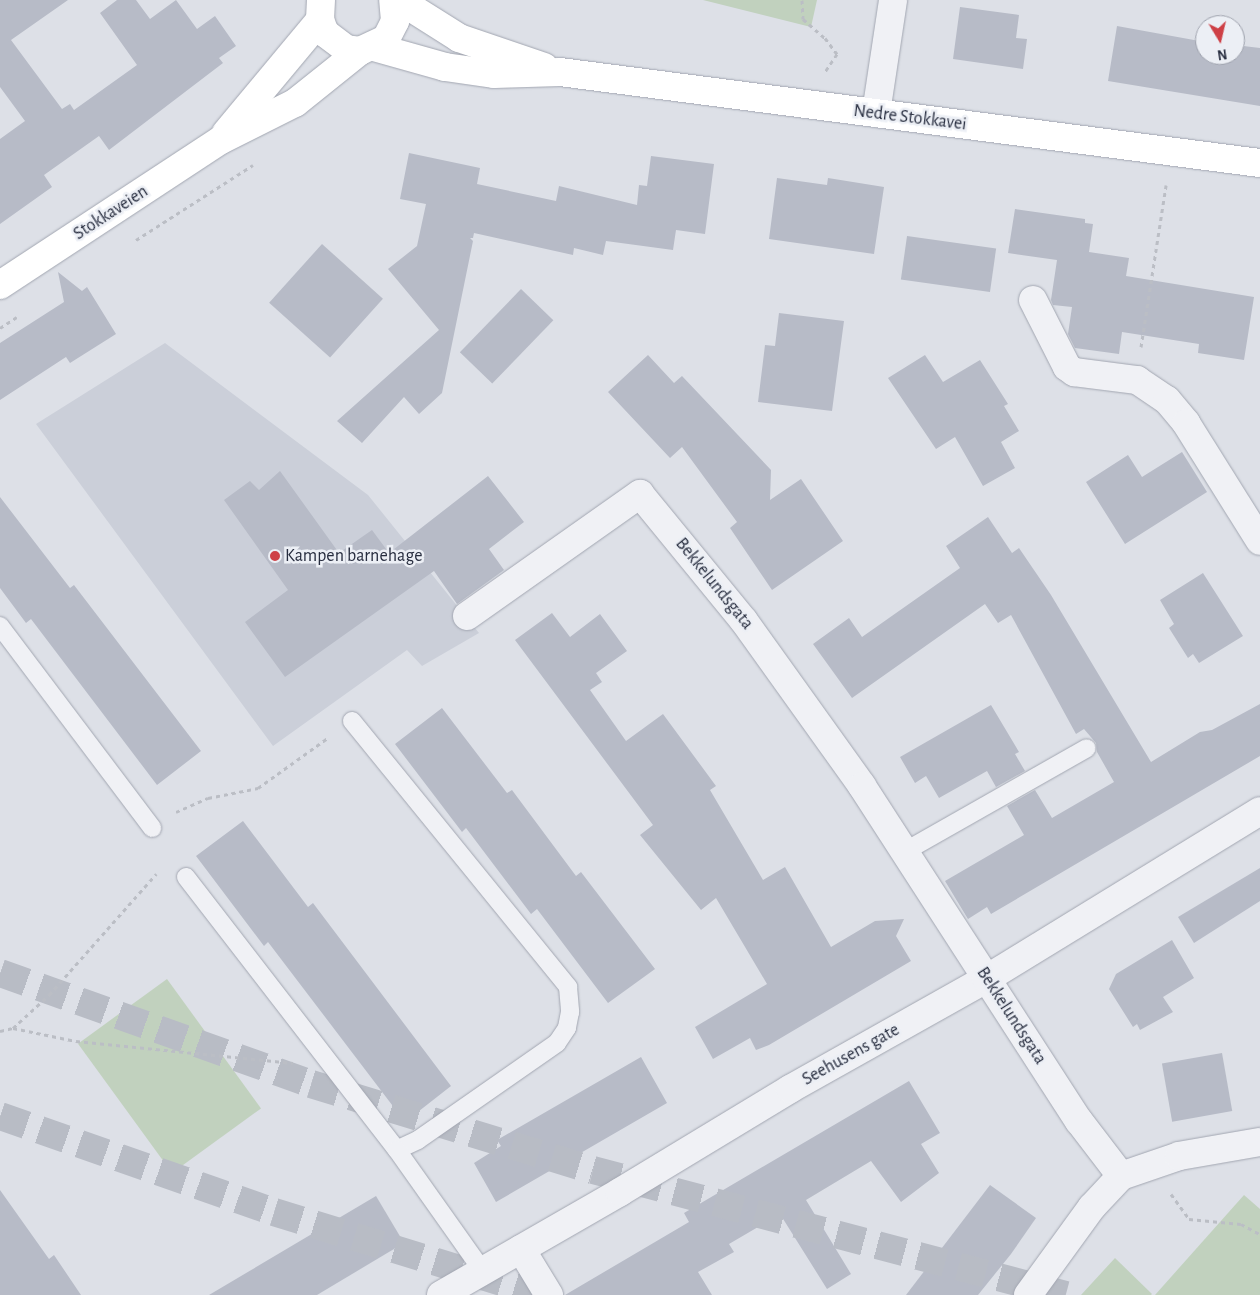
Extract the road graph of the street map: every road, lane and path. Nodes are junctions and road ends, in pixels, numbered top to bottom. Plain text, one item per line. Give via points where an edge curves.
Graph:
1 (393, 0) edge
2 (399, 0) edge
3 (802, 0) edge
4 (893, 0) edge
5 (320, 10) edge
6 (367, 49) junction
7 (560, 72) junction
8 (824, 75) dead end
9 (876, 113) junction
10 (221, 140) junction
11 (1170, 150) junction
12 (258, 161) dead end
13 (1260, 163) edge
14 (134, 242) dead end
15 (0, 285) edge
16 (1032, 300) dead end
17 (23, 313) dead end
18 (0, 328) edge
19 (1137, 380) junction
20 (1260, 541) edge
21 (467, 616) dead end
22 (0, 626) edge
23 (352, 720) joint
24 (1087, 748) dead end
25 (1260, 811) edge
26 (152, 828) joint
27 (904, 852) junction
28 (158, 871) dead end
29 (186, 877) dead end
30 (986, 979) junction
31 (13, 1028) junction
32 (0, 1031) edge
33 (331, 1067) junction
34 (1260, 1142) edge
35 (397, 1150) junction
36 (1121, 1176) junction
37 (1260, 1234) edge
38 (521, 1249) junction
39 (482, 1270) junction
40 (440, 1295) edge
41 (549, 1295) edge
42 (1028, 1295) edge

1 - 6 main road, Stokkaveien via 396,8 393,28 386,39
2 - 7 main road, Nedre Stokkavei via 460,38
3 - 8 path via 803,19 825,38 837,54
4 - 9 street
5 - 6 main road, Nedre Stokkavei via 334,43 346,49
5 - 10 main road, Stokkaveien
6 - 7 main road, Nedre Stokkavei via 444,67 494,74
6 - 10 main road, Stokkaveien via 295,103
7 - 9 main road, Nedre Stokkavei
9 - 11 main road, Nedre Stokkavei
10 - 15 main road, Stokkaveien
11 - 13 main road, Nedre Stokkavei
11 - 19 path
12 - 14 path
16 - 19 street via 1067,367 1074,372
17 - 18 path
19 - 20 street via 1167,400 1186,423
21 - 27 street, Bekkelundsgata via 640,494 744,621 862,786
22 - 26 lane
23 - 26 path via 258,788 208,798 175,812
23 - 35 lane via 568,987 570,1012 567,1028 557,1043 418,1140
24 - 27 lane
25 - 30 street, Seehusens gate
27 - 30 street, Bekkelundsgata
28 - 31 path via 49,995
29 - 33 lane
30 - 36 street, Bekkelundsgata via 1079,1121
30 - 38 street, Seehusens gate via 790,1089
31 - 32 path
31 - 33 path via 76,1041
33 - 35 lane
34 - 36 street via 1179,1156
35 - 39 lane
36 - 37 path via 1168,1188 1189,1219 1241,1224
36 - 42 street via 1092,1207
38 - 39 street, Seehusens gate
38 - 41 street
39 - 40 street, Seehusens gate

